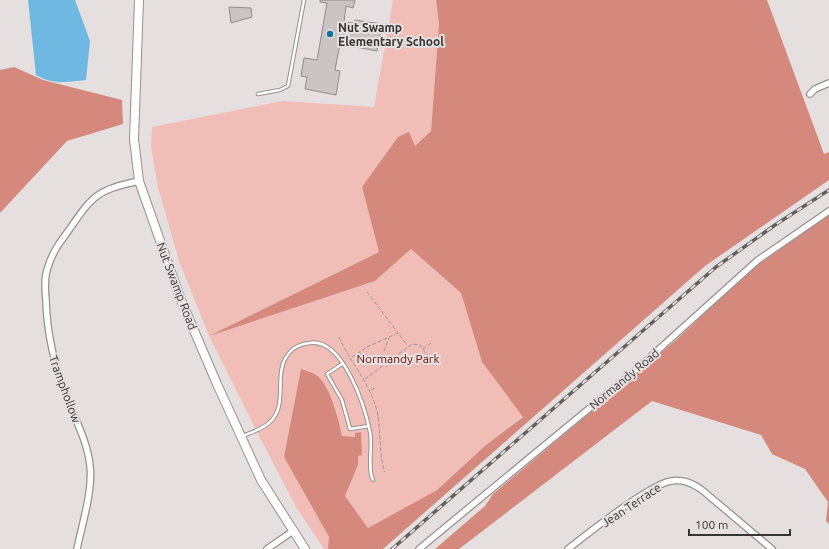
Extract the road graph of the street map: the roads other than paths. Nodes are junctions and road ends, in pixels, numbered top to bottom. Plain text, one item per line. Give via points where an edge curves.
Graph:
1 (139, 0) edge
2 (304, 0) edge
3 (829, 83) edge
4 (258, 94) dead end
5 (810, 94) dead end
6 (139, 181) junction
7 (829, 211) edge
8 (342, 364) junction
9 (369, 426) junction
10 (241, 437) junction
11 (373, 480) dead end
12 (293, 531) junction
13 (77, 549) edge
14 (267, 549) edge
15 (305, 549) edge
16 (419, 549) edge
17 (568, 549) edge
18 (772, 549) edge

1 - 6 main road, Nut Swamp Road via 134,139
2 - 4 lane via 288,86
3 - 5 street via 816,88
6 - 10 main road, Nut Swamp Road via 181,300
6 - 13 street, Tramphollow via 107,189 91,199 57,248 47,269 46,319 52,353 60,382 86,446 90,467 90,484
7 - 16 street, Normandy Road via 758,260 637,369
8 - 9 lane via 361,399
8 - 9 lane via 327,374 342,400 350,429
8 - 10 lane via 326,346 312,343 300,345 291,351 281,368 280,400 276,416 263,427
9 - 11 lane via 372,457 370,471
10 - 12 main road, Nut Swamp Road via 261,480
12 - 14 street
12 - 15 main road, Nut Swamp Road
17 - 18 street, Jean Terrace via 657,486 675,480 693,484 702,490

